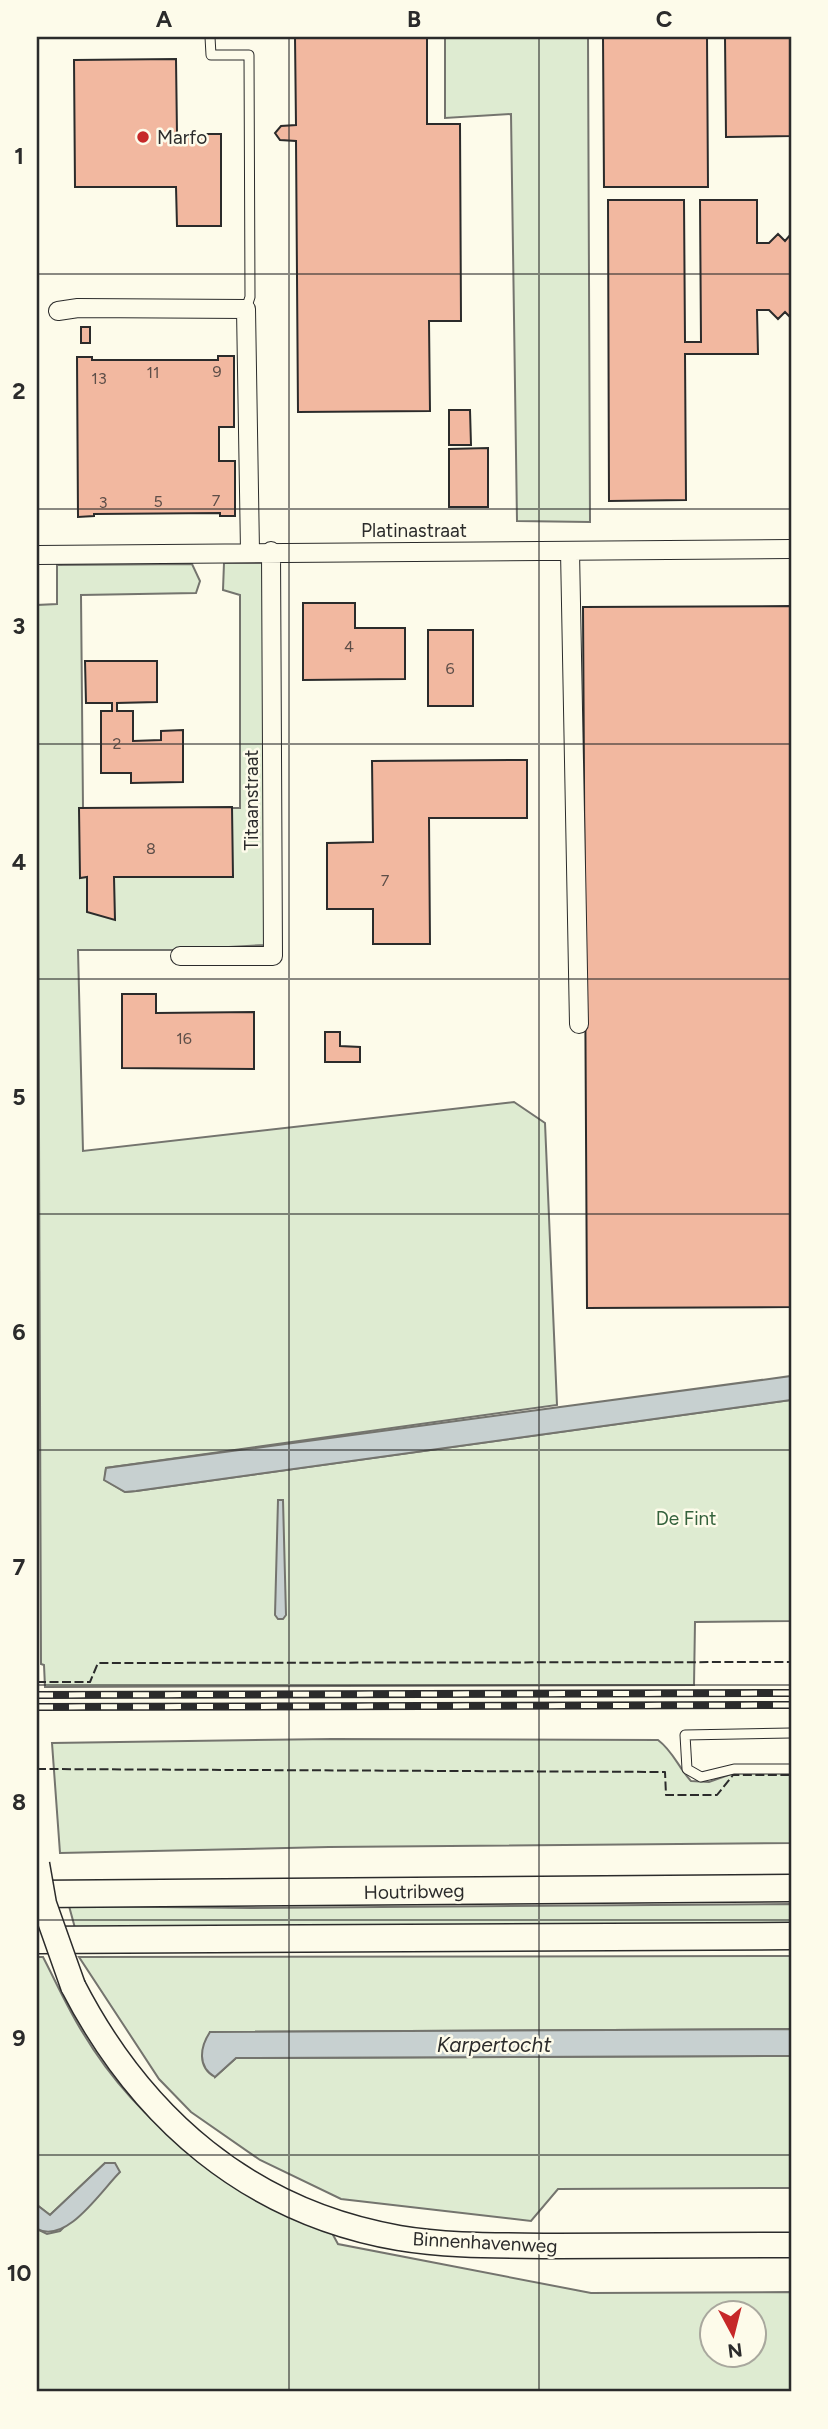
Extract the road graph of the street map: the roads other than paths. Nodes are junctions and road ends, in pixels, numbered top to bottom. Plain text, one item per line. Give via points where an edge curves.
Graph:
1 (210, 37) edge
2 (246, 309) junction
3 (58, 311) dead end
4 (791, 549) edge
5 (250, 551) junction
6 (271, 551) junction
7 (570, 551) junction
8 (37, 555) edge
9 (180, 956) dead end
10 (579, 1024) dead end
11 (791, 1733) edge
12 (791, 1769) edge
13 (37, 1864) edge
14 (791, 1888) edge
15 (37, 1894) edge
16 (791, 1937) edge
17 (37, 1940) edge
18 (791, 2245) edge

1 - 2 lane via 211,55 249,55 250,297
2 - 3 street
2 - 5 street
4 - 7 street, Platinastraat
5 - 6 street, Platinastraat
5 - 8 street, Platinastraat
6 - 7 street, Platinastraat
6 - 9 street, Titaanstraat via 273,956
7 - 10 street
11 - 12 lane via 685,1735 684,1747 687,1769 701,1777 734,1769
13 - 18 main road, Binnenhavenweg, bridge via 44,1904 72,1986 114,2058 168,2120 238,2175 309,2212 369,2232 436,2243
14 - 15 main road, Houtribweg
16 - 17 main road

